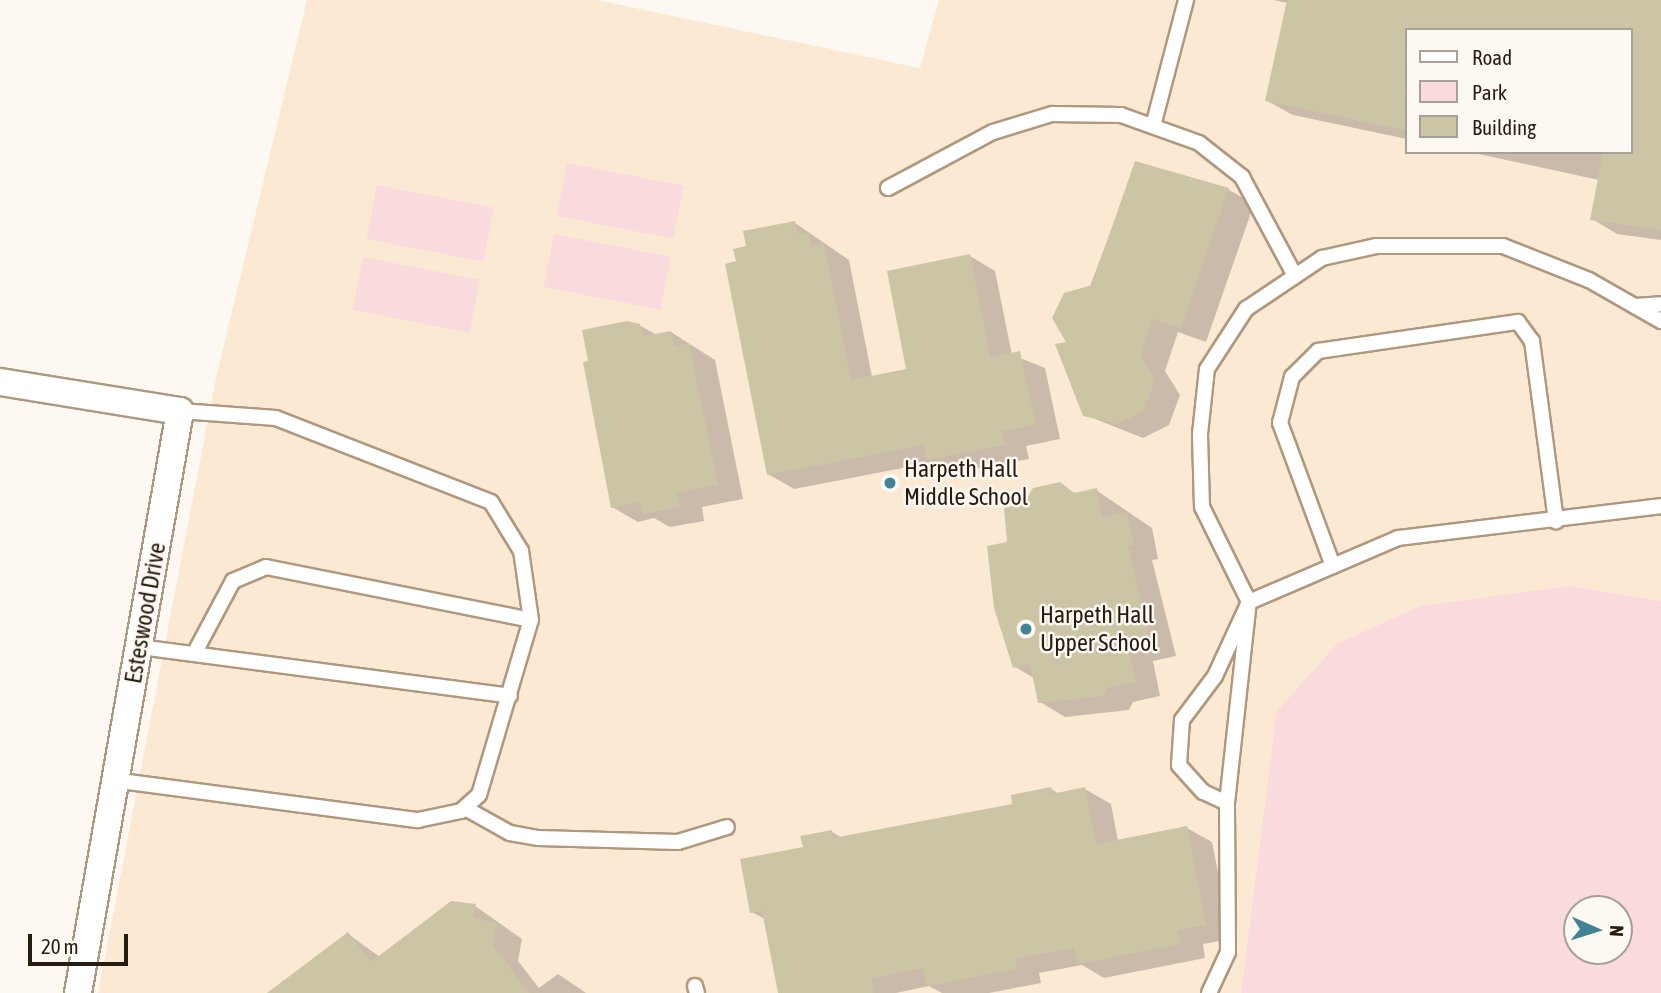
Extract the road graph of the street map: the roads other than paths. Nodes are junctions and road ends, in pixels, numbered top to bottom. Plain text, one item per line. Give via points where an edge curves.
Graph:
1 (1186, 0) edge
2 (1153, 126) junction
3 (888, 188) dead end
4 (1295, 276) junction
5 (1661, 304) edge
6 (1635, 306) junction
7 (1661, 321) edge
8 (0, 382) edge
9 (180, 411) junction
10 (1661, 506) edge
11 (1556, 522) junction
12 (1333, 566) junction
13 (1249, 602) junction
14 (531, 620) junction
15 (140, 647) junction
16 (194, 654) junction
17 (510, 696) junction
18 (113, 780) junction
19 (1227, 803) junction
20 (465, 808) junction
21 (727, 827) dead end
22 (78, 993) edge
23 (1209, 993) edge

1 - 2 lane
2 - 3 lane via 1121,115 1052,114 993,132
2 - 4 lane via 1199,143 1241,177
4 - 6 lane via 1322,258 1376,246 1503,246
4 - 13 lane via 1246,309 1207,369 1200,434 1202,508
5 - 6 lane
6 - 7 lane
8 - 9 street
9 - 14 lane via 276,418 491,502 521,551
9 - 15 street, Esteswood Drive
10 - 11 lane
11 - 12 lane via 1398,538
11 - 12 lane via 1532,341 1518,322 1318,351 1292,377 1280,423
12 - 13 lane
13 - 19 lane
13 - 19 lane via 1215,676 1182,720 1179,765 1203,792
14 - 16 lane via 266,567 233,581
14 - 17 lane
15 - 16 lane
15 - 18 street, Esteswood Drive
16 - 17 lane
17 - 20 lane via 479,795
18 - 20 lane via 418,820
18 - 22 street, Esteswood Drive
19 - 23 lane via 1228,951
20 - 21 lane via 510,833 539,838 678,842

